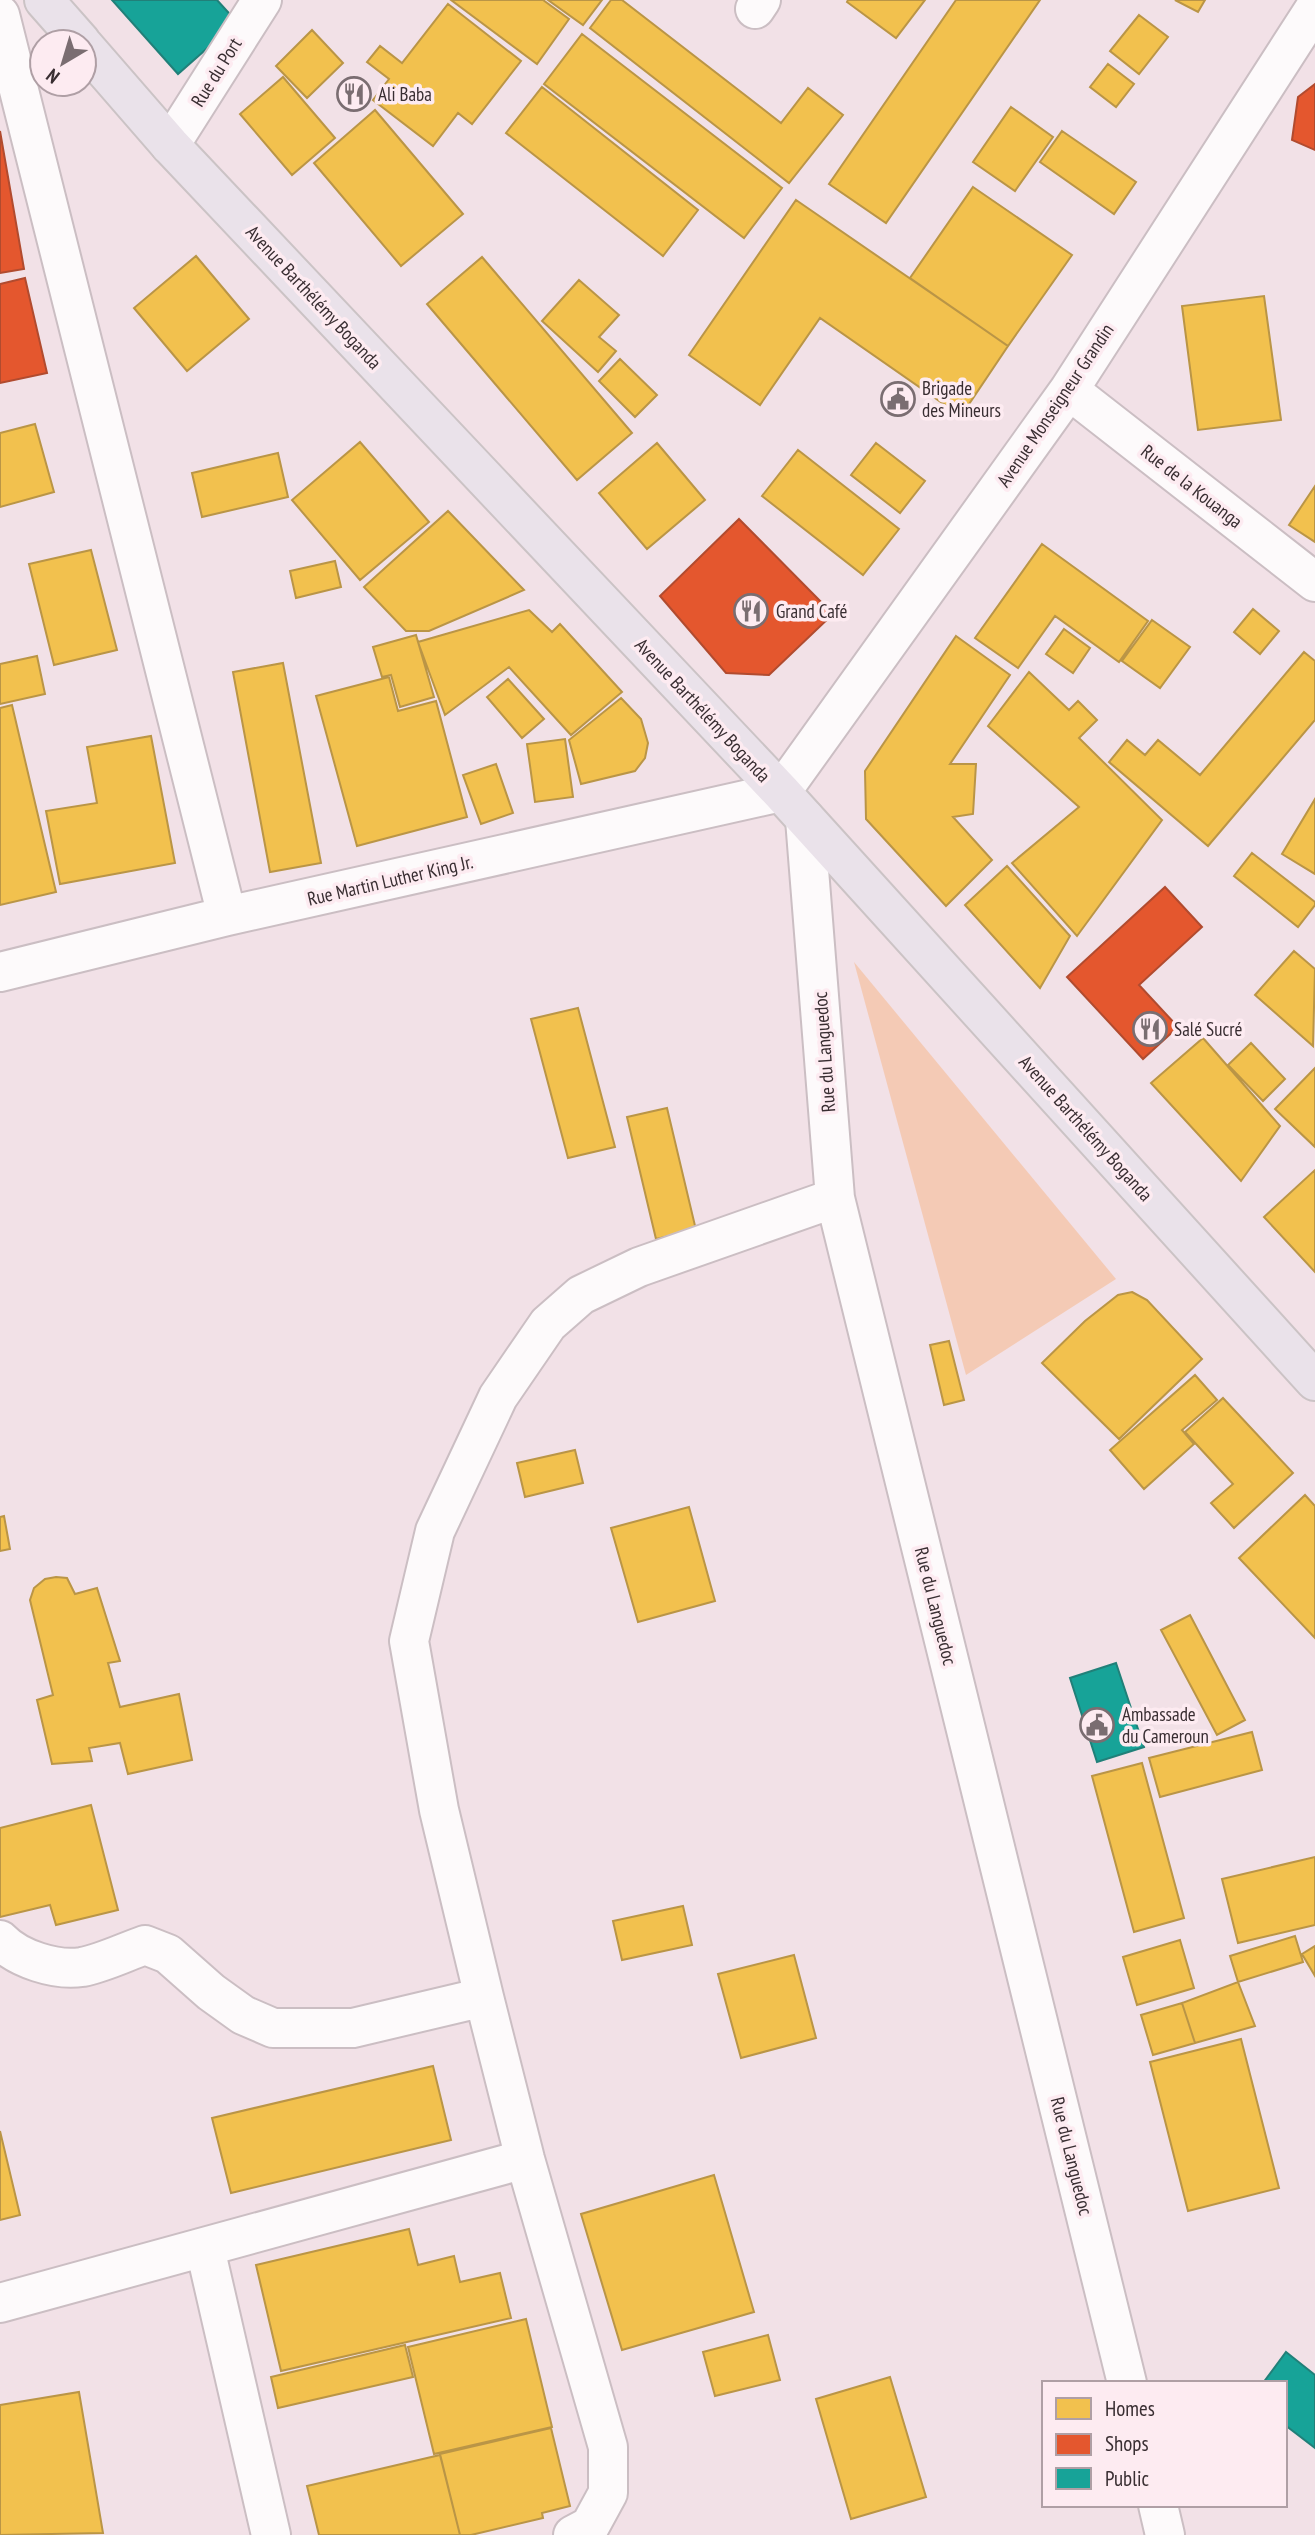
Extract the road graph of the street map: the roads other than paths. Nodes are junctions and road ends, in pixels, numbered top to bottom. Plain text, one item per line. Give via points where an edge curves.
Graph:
1 (44, 0) edge
2 (262, 0) edge
3 (1315, 8) edge
4 (0, 15) edge
5 (68, 28) edge
6 (98, 62) edge
7 (170, 145) junction
8 (1069, 390) junction
9 (1315, 582) edge
10 (793, 806) junction
11 (227, 916) junction
12 (0, 972) edge
13 (835, 1198) junction
14 (1315, 1381) edge
15 (0, 1940) edge
16 (484, 1997) junction
17 (525, 2159) junction
18 (205, 2249) junction
19 (0, 2303) edge
20 (1127, 2381) edge
21 (1158, 2507) edge
22 (271, 2535) edge
23 (573, 2535) edge
24 (1165, 2535) edge

1 - 5 main road, Avenue Barthélémy Boganda
2 - 7 street, Rue du Port
3 - 8 street, Avenue Monseigneur Grandin
4 - 11 street
6 - 7 main road, Avenue Barthélémy Boganda
7 - 10 main road, Avenue Barthélémy Boganda
8 - 9 street, Rue de la Kouanga
8 - 10 street, Avenue Monseigneur Grandin
10 - 11 street, Rue Martin Luther King Jr.
10 - 13 street, Rue du Languedoc
10 - 14 main road, Avenue Barthélémy Boganda
11 - 12 street, Rue Martin Luther King Jr.
13 - 16 street via 639,1267 581,1295 548,1324 498,1397 435,1531 409,1641 439,1810
13 - 20 street, Rue du Languedoc
15 - 16 street via 38,1964 81,1967 145,1945 168,1954 243,2015 273,2028 353,2028
16 - 17 street
17 - 18 street
17 - 23 street via 608,2446 608,2493 590,2526
18 - 19 street
18 - 22 street
21 - 24 street

